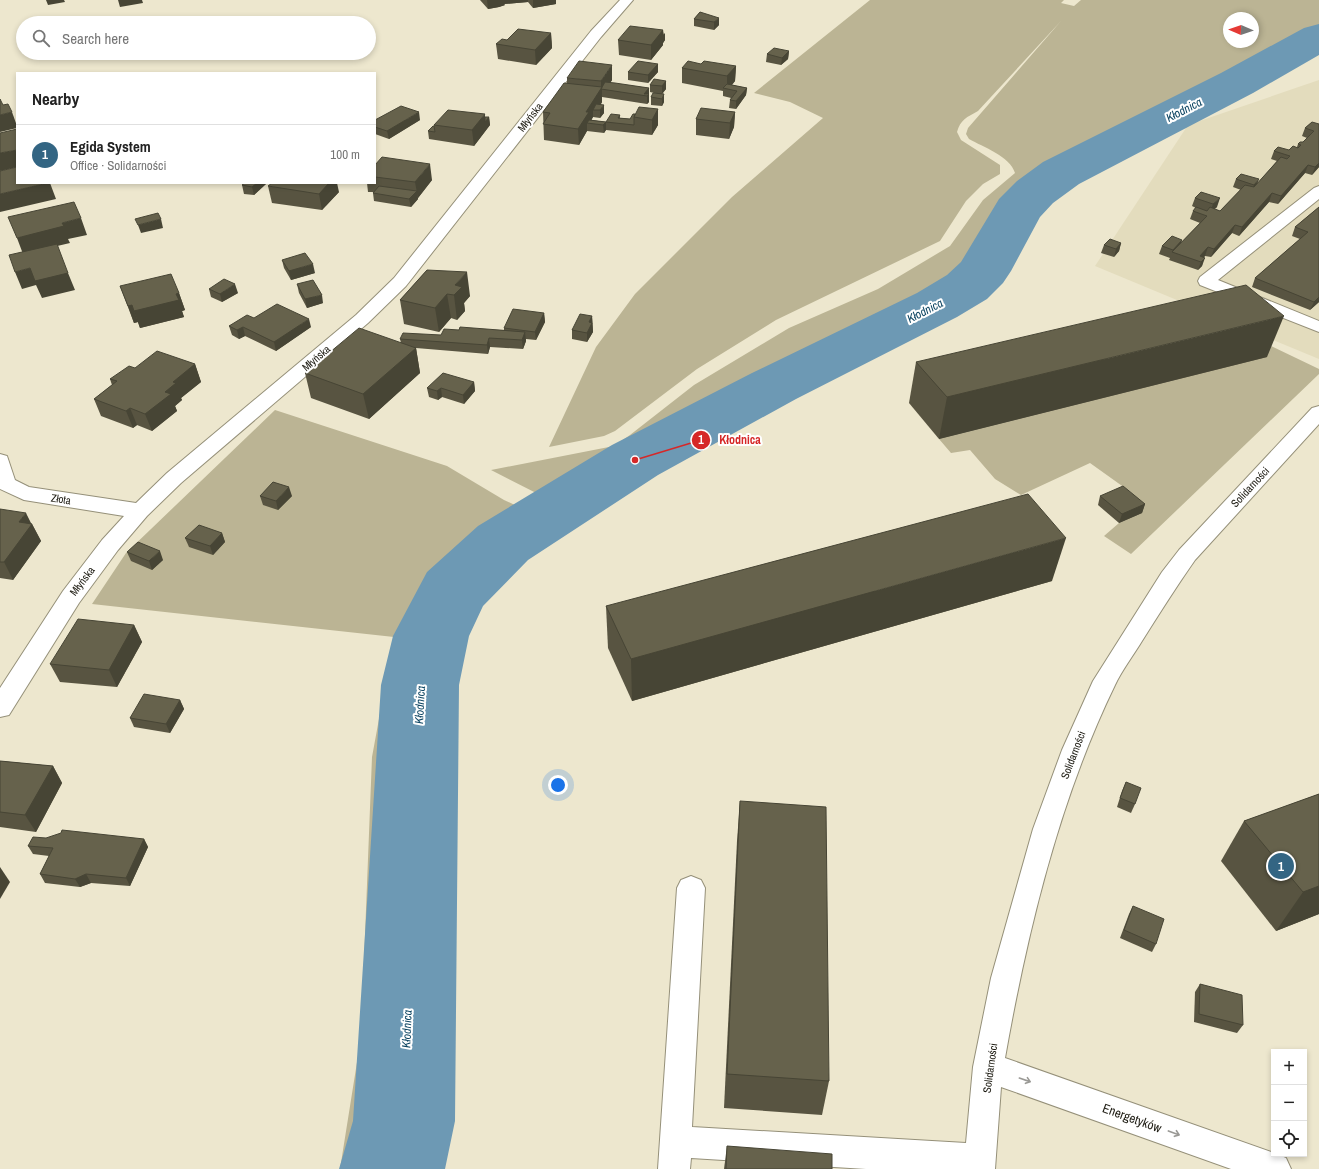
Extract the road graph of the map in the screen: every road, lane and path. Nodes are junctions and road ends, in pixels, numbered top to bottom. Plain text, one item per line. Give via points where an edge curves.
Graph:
1 (627, 0) edge
2 (1319, 191) edge
3 (1319, 327) edge
4 (1319, 412) edge
5 (0, 461) edge
6 (140, 511) junction
7 (0, 708) edge
8 (691, 888) dead end
9 (988, 1067) junction
10 (675, 1155) edge
11 (979, 1165) edge
12 (1275, 1169) edge

1 - 6 street, Młyńska via 596,34 400,282 362,319 174,478
2 - 3 street via 1206,281
4 - 9 street, Solidarności via 1187,555 1105,681 1074,750 1046,829 1005,978
5 - 6 street, Złota via 6,484 24,493
6 - 7 street, Młyńska via 110,545 71,597
8 - 10 street
9 - 11 street, Solidarności
9 -> 12 street, Energetyków
10 - 11 street

